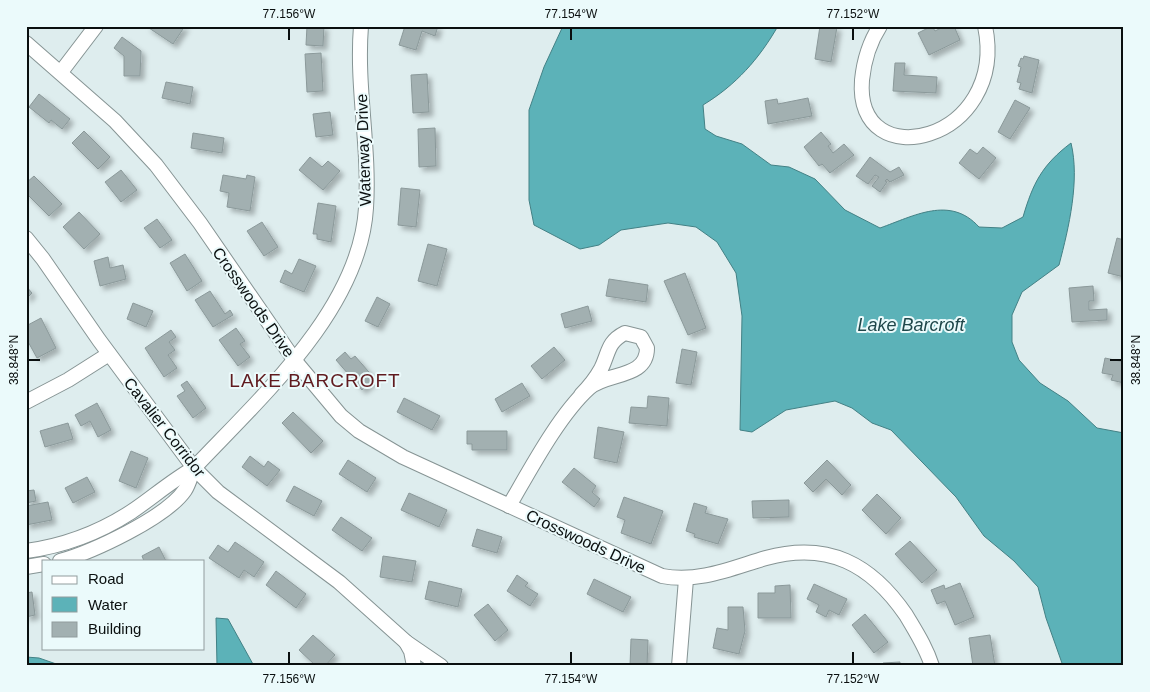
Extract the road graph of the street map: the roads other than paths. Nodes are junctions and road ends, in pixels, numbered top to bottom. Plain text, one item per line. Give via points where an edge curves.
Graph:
1 (96, 26) edge
2 (361, 26) edge
3 (880, 26) edge
4 (985, 26) edge
5 (26, 43) edge
6 (61, 72) junction
7 (26, 238) edge
8 (109, 354) junction
9 (295, 361) junction
10 (581, 395) junction
11 (26, 402) edge
12 (194, 468) junction
13 (509, 506) junction
14 (26, 551) edge
15 (63, 560) edge
16 (42, 564) edge
17 (26, 567) edge
18 (686, 579) junction
19 (406, 642) junction
20 (414, 666) edge
21 (441, 666) edge
22 (679, 666) edge
23 (932, 666) edge

1 - 6 street
2 - 9 street, Waterway Drive via 359,76 367,174 362,236 341,291
3 - 4 street via 871,39 863,66 863,107 869,119 881,128 895,135 914,138 935,134 955,121 973,102 984,77 988,52
5 - 6 street, Crosswoods Drive
6 - 9 street, Crosswoods Drive via 115,120 156,165
7 - 8 street, Cavalier Corridor
8 - 11 street
8 - 12 street, Cavalier Corridor
9 - 12 street, Waterway Drive
9 - 13 street, Crosswoods Drive via 329,404 359,431 404,458
10 - 10 street via 602,367 607,348 616,337 625,333 641,338 647,352 636,370 604,378
10 - 13 street
12 - 14 street via 107,526 61,544
12 - 15 street, Waterway Drive via 184,490 148,520 103,546
12 - 19 street, Cavalier Corridor via 218,492 339,582
13 - 18 street, Crosswoods Drive via 662,576
16 - 17 street
18 - 22 street
18 - 23 street, Crosswoods Drive via 801,552 843,559 888,591 918,634
19 - 20 street, Cavalier Corridor
19 - 21 street, Cavalier Corridor

